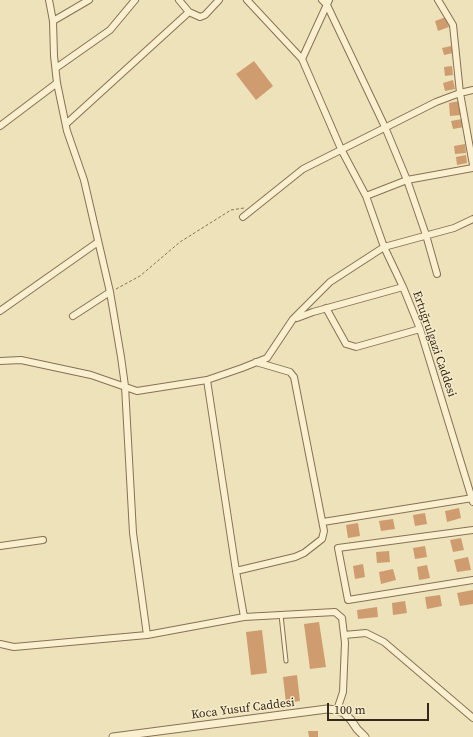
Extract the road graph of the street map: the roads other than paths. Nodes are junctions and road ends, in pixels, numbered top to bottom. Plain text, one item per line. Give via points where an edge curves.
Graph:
1 (49, 0) edge
2 (89, 0) edge
3 (135, 0) edge
4 (179, 0) edge
5 (219, 0) edge
6 (247, 0) edge
7 (322, 0) edge
8 (438, 0) edge
9 (328, 3) edge
10 (189, 12) junction
11 (53, 21) junction
12 (302, 59) junction
13 (56, 68) junction
14 (57, 83) junction
15 (473, 90) edge
16 (460, 93) junction
17 (66, 124) junction
18 (0, 126) edge
19 (385, 127) junction
20 (341, 149) junction
21 (473, 165) edge
22 (473, 168) edge
23 (408, 180) junction
24 (366, 196) junction
25 (243, 217) dead end
26 (473, 219) edge
27 (426, 235) junction
28 (98, 242) junction
29 (384, 247) junction
30 (437, 274) dead end
31 (403, 287) junction
32 (110, 292) junction
33 (326, 308) junction
34 (0, 311) edge
35 (72, 316) dead end
36 (293, 319) junction
37 (420, 329) junction
38 (0, 361) edge
39 (256, 362) junction
40 (207, 380) junction
41 (125, 386) junction
42 (473, 499) edge
43 (323, 522) junction
44 (473, 530) edge
45 (43, 540) dead end
46 (0, 546) edge
47 (236, 571) junction
48 (473, 580) edge
49 (281, 615) junction
50 (244, 617) junction
51 (147, 635) junction
52 (344, 635) junction
53 (0, 644) edge
54 (286, 661) dead end
55 (336, 710) junction
56 (473, 718) edge
57 (113, 737) edge
58 (365, 737) edge

1 - 11 street
2 - 11 street
3 - 13 street via 110,30
4 - 10 street
5 - 10 street via 200,17
6 - 12 street, Ertuğrulgazi Caddesi
7 - 9 street
8 - 16 street via 453,25
9 - 12 street
9 - 19 street
10 - 17 street
11 - 13 street
12 - 20 street, Ertuğrulgazi Caddesi
13 - 14 street
14 - 17 street
14 - 18 street
15 - 16 street
16 - 19 street
16 - 21 street
17 - 28 street via 84,180
19 - 20 street
19 - 23 street
20 - 24 street, Ertuğrulgazi Caddesi
20 - 25 street via 303,169
22 - 23 street
23 - 24 street
23 - 27 street
24 - 29 street, Ertuğrulgazi Caddesi
26 - 27 street via 454,228
27 - 29 street
27 - 30 street
28 - 32 street
28 - 34 street
29 - 31 street, Ertuğrulgazi Caddesi
29 - 36 street via 330,282
31 - 33 street
31 - 37 street, Ertuğrulgazi Caddesi
32 - 35 street
32 - 41 street
33 - 36 street
33 - 37 street via 346,344 356,347
36 - 39 street via 267,358
37 - 42 street, Ertuğrulgazi Caddesi
38 - 41 street via 21,360 91,375
39 - 40 street
39 - 43 street via 290,372 294,377
40 - 41 street via 136,391
40 - 47 street
41 - 51 street via 133,533
42 - 43 street
43 - 47 street via 322,539 304,553
44 - 48 street via 338,548 348,600
45 - 46 street
47 - 50 street
49 - 50 street
49 - 52 street via 335,612 342,618
49 - 54 lane
50 - 51 street
51 - 53 street via 14,647
52 - 55 street via 343,692
52 - 56 street via 366,633 384,642
55 - 57 street, Koca Yusuf Caddesi via 327,709
55 - 58 street via 344,713

